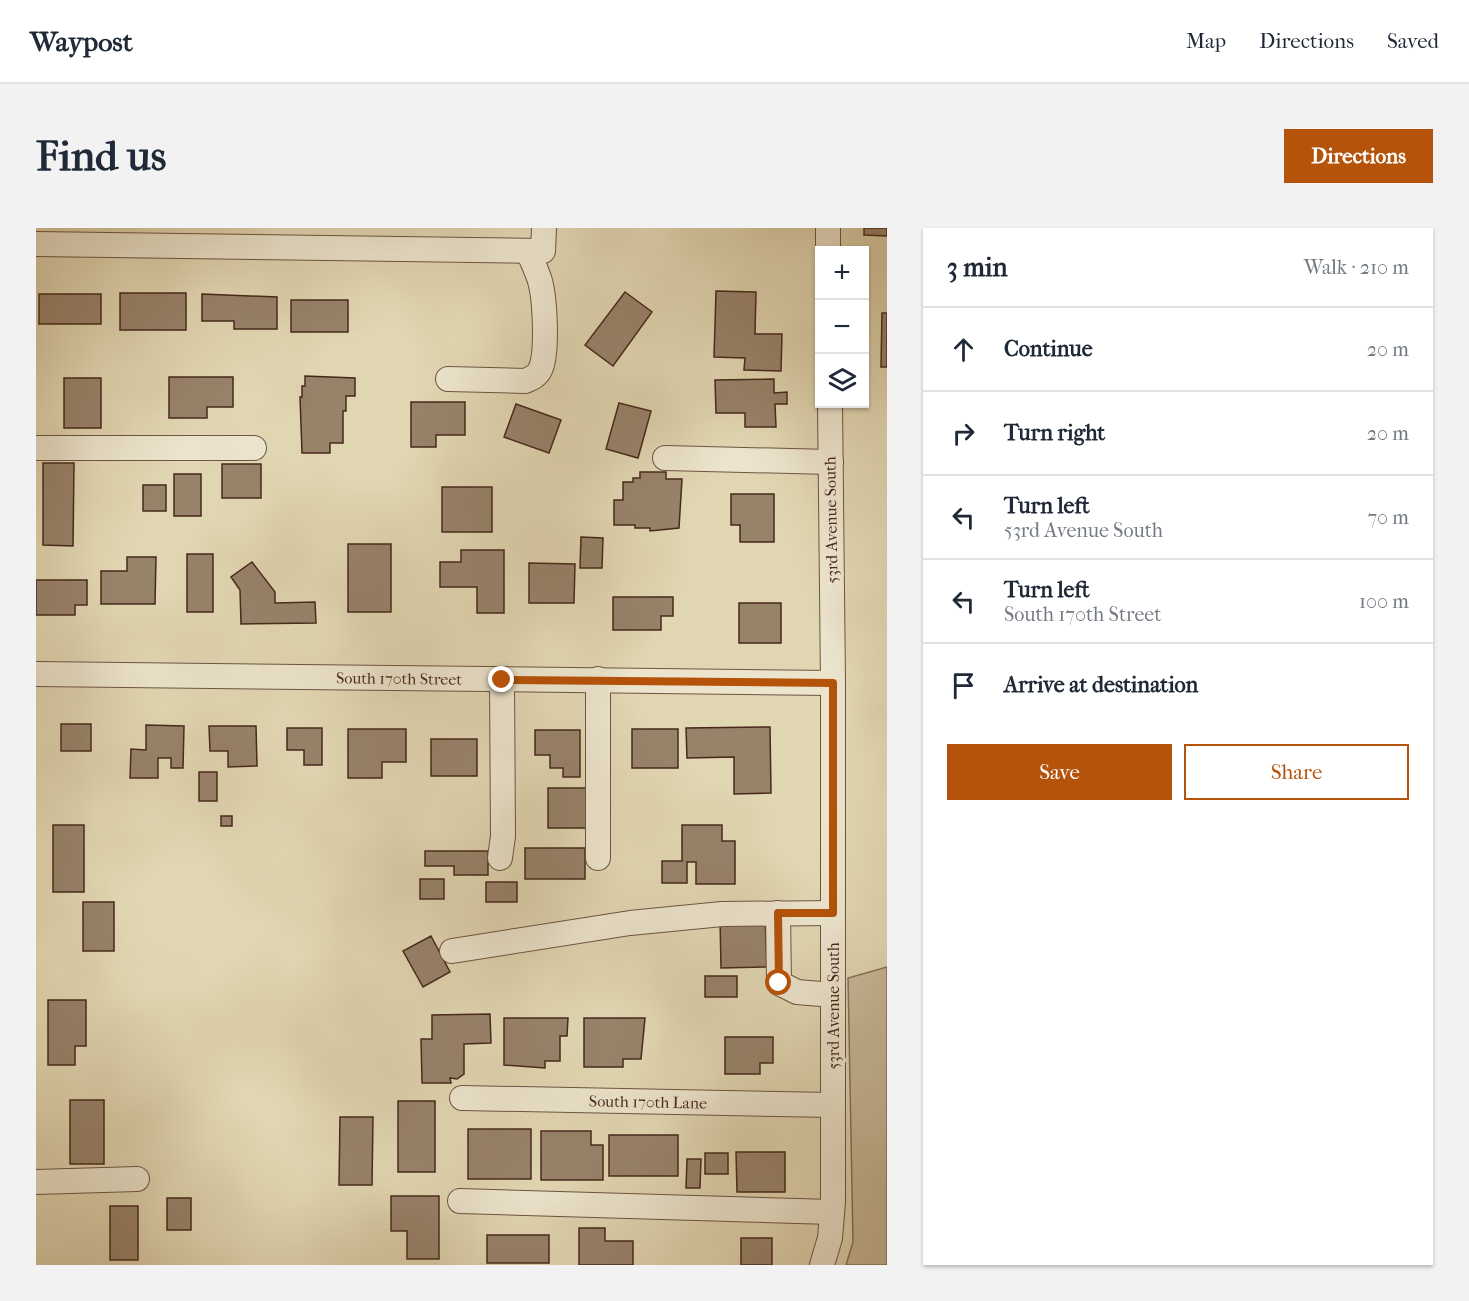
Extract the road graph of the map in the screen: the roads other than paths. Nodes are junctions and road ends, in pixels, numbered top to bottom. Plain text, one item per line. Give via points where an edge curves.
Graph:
1 (828, 228) edge
2 (538, 243) edge
3 (36, 244) edge
4 (828, 246) edge
5 (448, 379) dead end
6 (830, 408) edge
7 (36, 448) edge
8 (254, 448) dead end
9 (665, 458) dead end
10 (831, 462) junction
11 (36, 674) edge
12 (502, 680) junction
13 (598, 680) junction
14 (833, 683) junction
15 (500, 858) dead end
16 (598, 858) dead end
17 (778, 913) junction
18 (833, 913) junction
19 (452, 951) dead end
20 (833, 995) junction
21 (462, 1098) dead end
22 (833, 1105) junction
23 (137, 1179) dead end
24 (36, 1182) edge
25 (460, 1201) dead end
26 (832, 1212) junction
27 (822, 1265) edge

1 - 4 street
2 - 3 street
2 - 5 street via 544,356 540,369 534,378 525,381
6 - 10 street, 53rd Avenue South
7 - 8 street
9 - 10 street
10 - 14 street, 53rd Avenue South
11 - 12 street, South 170th Street
12 - 13 street, South 170th Street
12 - 15 street
13 - 14 street, South 170th Street
13 - 16 street
14 - 18 street, 53rd Avenue South
17 - 18 street
17 - 19 street via 722,914 607,926
17 - 20 street via 779,983 797,992
18 - 20 street, 53rd Avenue South
20 - 22 street, 53rd Avenue South
21 - 22 street, South 170th Lane
22 - 26 street, 53rd Avenue South
23 - 24 street
25 - 26 street
26 - 27 street, 53rd Avenue South

